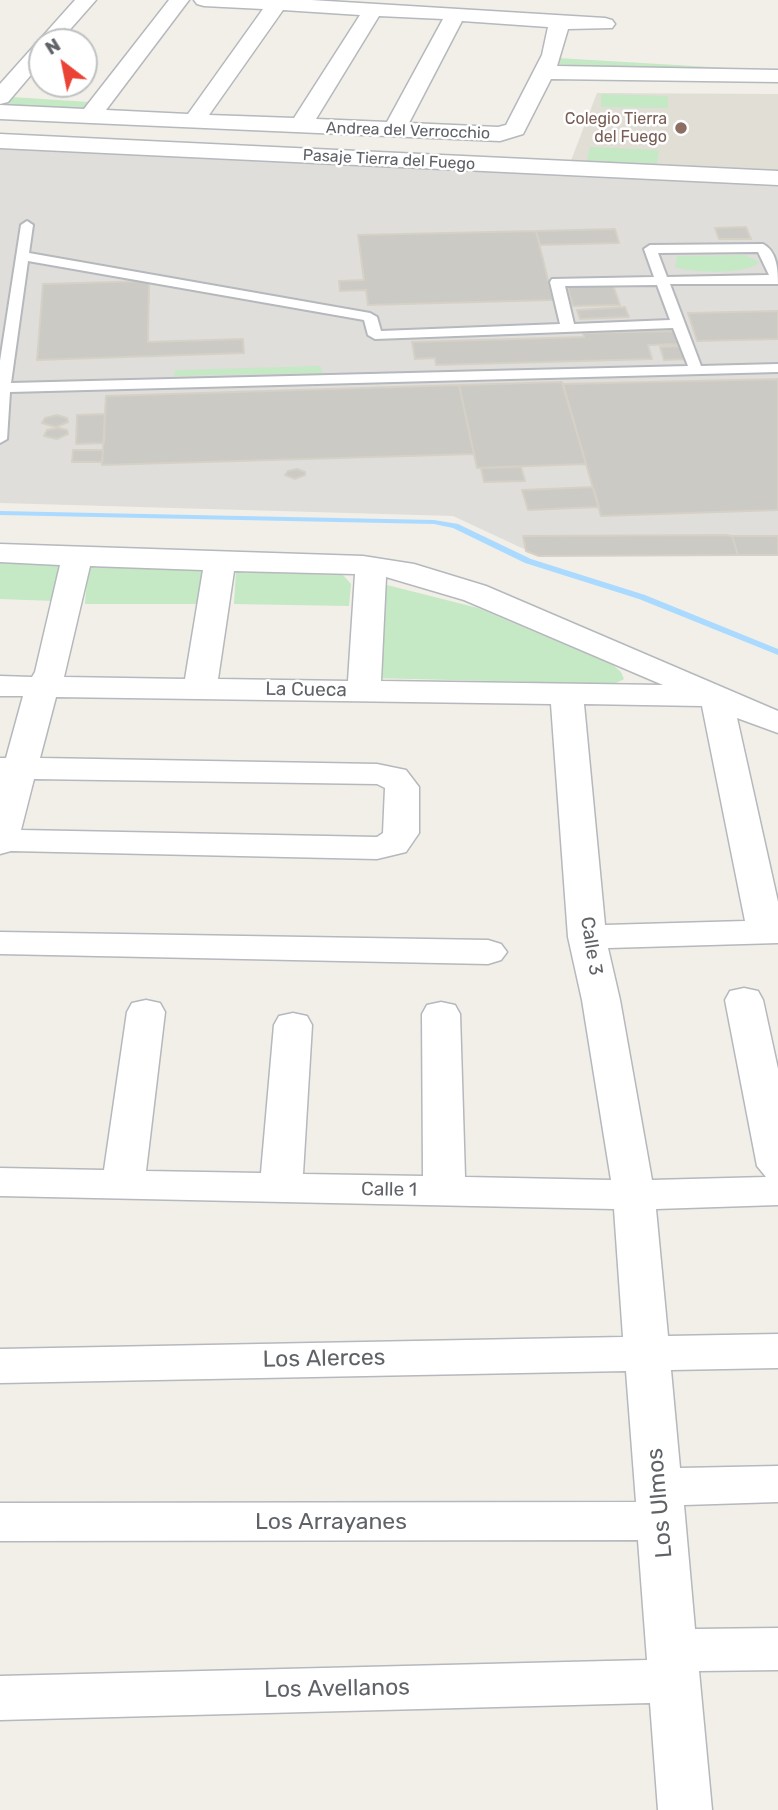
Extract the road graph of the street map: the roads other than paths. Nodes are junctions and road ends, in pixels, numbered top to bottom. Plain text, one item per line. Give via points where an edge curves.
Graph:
1 (86, 0) edge
2 (179, 0) edge
3 (204, 0) edge
4 (277, 4) junction
5 (373, 10) junction
6 (455, 15) junction
7 (555, 23) junction
8 (605, 23) dead end
9 (61, 28) edge
10 (547, 63) junction
11 (28, 65) edge
12 (778, 68) edge
13 (778, 76) edge
14 (0, 97) edge
15 (0, 113) edge
16 (89, 117) junction
17 (193, 122) junction
18 (300, 127) junction
19 (394, 131) junction
20 (0, 141) edge
21 (778, 178) edge
22 (27, 226) dead end
23 (22, 256) junction
24 (778, 279) edge
25 (662, 281) junction
26 (679, 324) junction
27 (568, 328) junction
28 (778, 368) edge
29 (696, 370) junction
30 (2, 388) edge
31 (0, 439) edge
32 (0, 554) edge
33 (77, 557) junction
34 (220, 562) junction
35 (371, 566) junction
36 (640, 664) junction
37 (0, 686) edge
38 (43, 687) junction
39 (200, 688) junction
40 (363, 691) junction
41 (567, 694) junction
42 (612, 695) junction
43 (716, 696) junction
44 (778, 723) edge
45 (10, 768) edge
46 (0, 841) edge
47 (772, 932) edge
48 (587, 937) junction
49 (0, 943) edge
50 (488, 952) dead end
51 (744, 1000) dead end
52 (146, 1012) dead end
53 (441, 1014) dead end
54 (293, 1025) dead end
55 (778, 1167) edge
56 (0, 1182) edge
57 (123, 1185) junction
58 (281, 1188) junction
59 (444, 1191) junction
60 (778, 1191) edge
61 (634, 1195) junction
62 (778, 1350) edge
63 (648, 1352) junction
64 (0, 1366) edge
65 (778, 1484) edge
66 (660, 1504) junction
67 (0, 1522) edge
68 (778, 1649) edge
69 (673, 1665) junction
70 (0, 1698) edge
71 (685, 1810) edge

1 - 9 street
2 - 16 street
3 - 4 street
4 - 5 street
4 - 17 street
5 - 6 street
5 - 18 street
6 - 7 street
6 - 19 street
7 - 8 street
7 - 10 street, Andrea del Verrocchio via 558,27
10 - 12 street
10 - 13 street
10 - 19 street, Andrea del Verrocchio via 515,130 495,134
11 - 14 street
15 - 16 street, Andrea del Verrocchio
16 - 17 street, Andrea del Verrocchio
17 - 18 street, Andrea del Verrocchio
18 - 19 street, Andrea del Verrocchio
20 - 21 street, Pasaje Tierra del Fuego
22 - 23 lane
23 - 27 lane via 370,317 375,335
23 - 30 lane
24 - 25 lane
24 - 25 lane via 763,247 650,249
25 - 26 lane
25 - 27 lane via 557,282
26 - 27 lane
26 - 29 lane
28 - 29 lane
29 - 30 lane
30 - 31 lane
32 - 33 street
33 - 34 street
33 - 38 street via 51,672
34 - 35 street
34 - 39 street
35 - 36 street via 403,570 475,593
35 - 40 street
36 - 42 street via 632,683
36 - 43 street
37 - 38 street, La Cueca
38 - 39 street, La Cueca
38 - 45 street
39 - 40 street, La Cueca
40 - 41 street, La Cueca
41 - 42 street, La Cueca
41 - 48 street, Calle 3
42 - 43 street, La Cueca
43 - 44 street
43 - 47 street
45 - 46 street
45 - 46 street via 377,774 394,777 402,787 401,833 393,844 377,848
47 - 48 street
48 - 61 street, Calle 3
49 - 50 street
51 - 55 street
52 - 57 street
53 - 59 street
54 - 58 street
56 - 57 street, Calle 1
57 - 58 street, Calle 1
58 - 59 street, Calle 1
59 - 61 street, Calle 1
60 - 61 street, Calle 1
61 - 63 street, Los Ulmos
62 - 63 street, Los Alerces
63 - 64 street, Los Alerces
63 - 66 street, Los Ulmos
65 - 66 street, Los Arrayanes
66 - 67 street, Los Arrayanes
66 - 69 street, Los Ulmos
68 - 69 street, Los Avellanos
69 - 70 street, Los Avellanos
69 - 71 street, Los Ulmos

